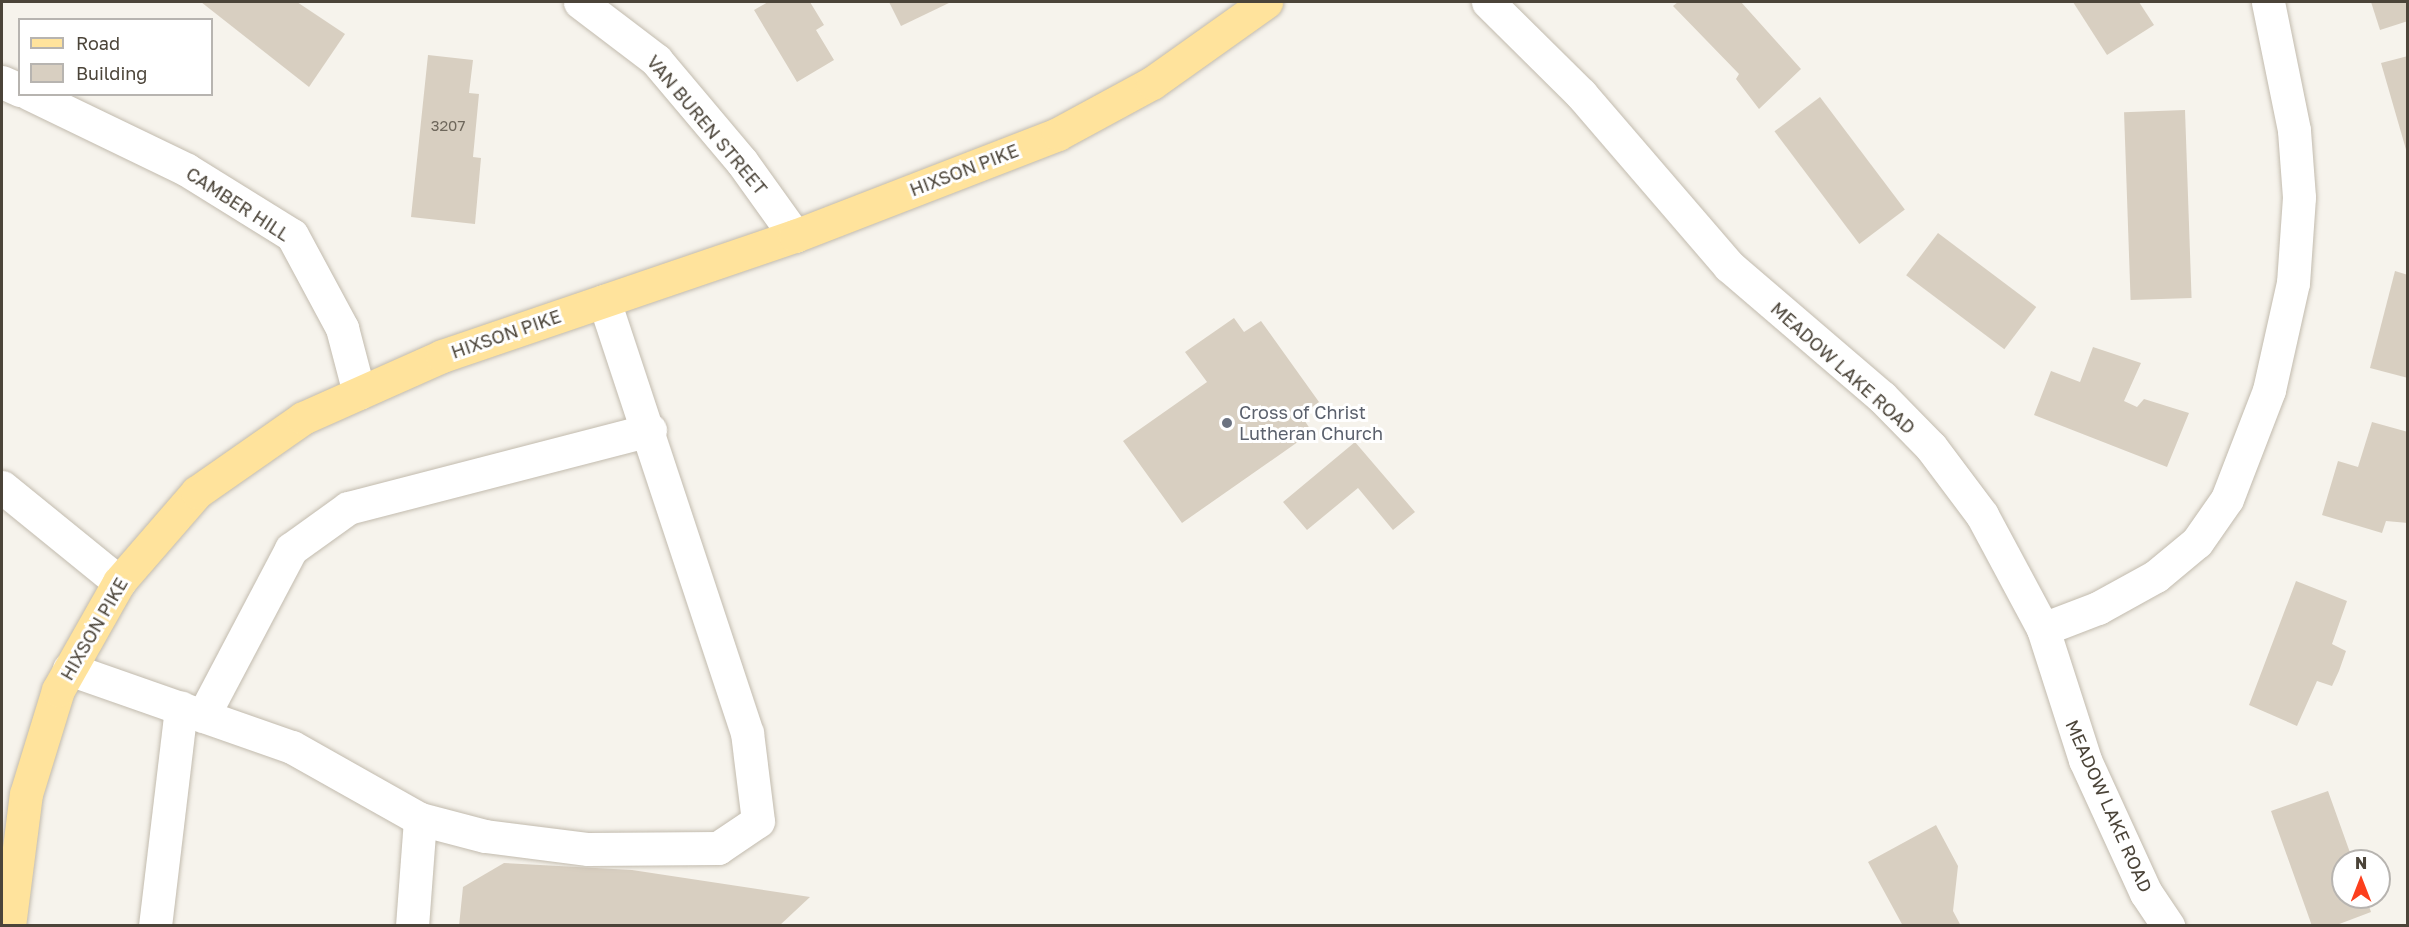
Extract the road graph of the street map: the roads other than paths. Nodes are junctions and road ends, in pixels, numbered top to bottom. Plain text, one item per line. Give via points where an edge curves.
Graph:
1 (580, 2) edge
2 (1488, 2) edge
3 (2268, 2) edge
4 (1247, 8) edge
5 (2, 82) edge
6 (18, 89) edge
7 (34, 96) edge
8 (795, 236) junction
9 (604, 301) junction
10 (359, 393) junction
11 (650, 430) junction
12 (2, 487) edge
13 (119, 582) junction
14 (2043, 629) junction
15 (69, 669) junction
16 (192, 712) junction
17 (420, 819) junction
18 (9, 926) edge
19 (155, 926) edge
20 (412, 926) edge
21 (2168, 926) edge

1 - 8 street, VAN BUREN STREET via 656,60 742,162
2 - 14 street, MEADOW LAKE ROAD via 1581,94 1729,266 1882,397 1931,447 1982,515
3 - 14 street via 2294,130 2299,197 2293,283 2269,390 2227,499 2197,542 2156,576 2098,608
4 - 8 main road, HIXSON PIKE via 1152,83 1058,134
5 - 6 street
7 - 10 street, CAMBER HILL via 187,170 292,235 342,328
8 - 9 main road, HIXSON PIKE
9 - 10 main road, HIXSON PIKE via 442,356
9 - 11 street
10 - 13 main road, HIXSON PIKE via 303,418 197,492
11 - 16 street via 348,508 291,549
11 - 17 street via 747,733 758,821 718,848 588,849 485,836
12 - 13 street
13 - 15 main road, HIXSON PIKE
14 - 21 street, MEADOW LAKE ROAD via 2085,760 2146,893
15 - 16 street
15 - 18 main road, HIXSON PIKE via 26,794
16 - 17 street via 292,747
16 - 19 street
17 - 20 street

